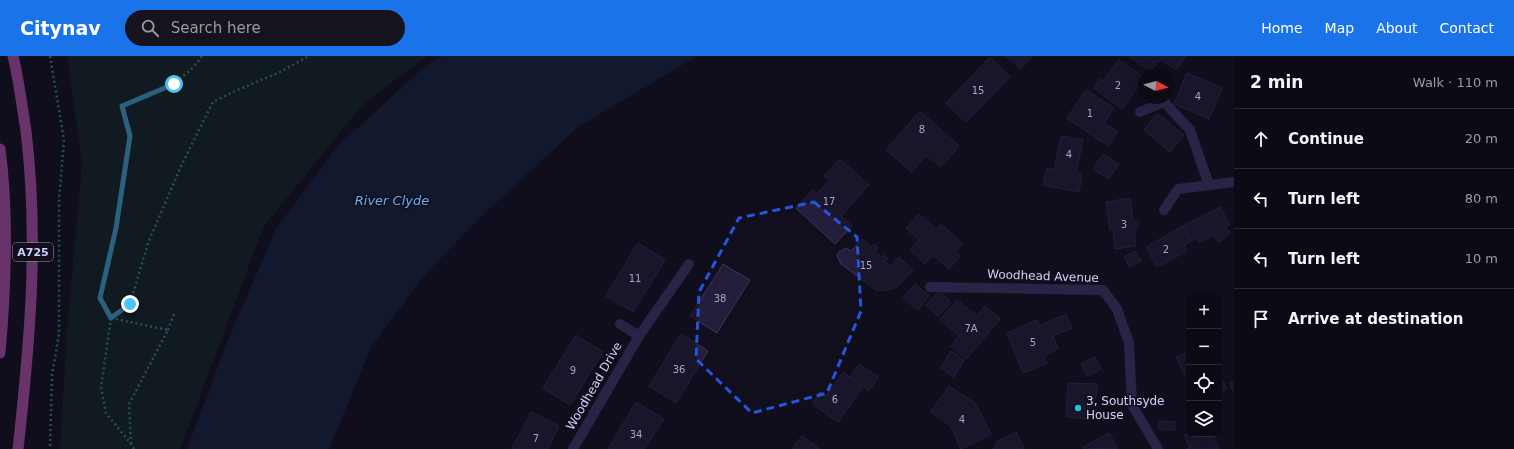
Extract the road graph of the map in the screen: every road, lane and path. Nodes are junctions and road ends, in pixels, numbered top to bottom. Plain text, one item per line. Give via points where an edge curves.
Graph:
1 (13, 56) edge
2 (50, 56) edge
3 (202, 56) edge
4 (309, 56) edge
5 (1156, 104) edge
6 (1167, 104) edge
7 (1140, 112) dead end
8 (0, 149) edge
9 (1234, 182) edge
10 (1209, 185) junction
11 (1164, 210) dead end
12 (690, 264) dead end
13 (930, 286) dead end
14 (174, 314) dead end
15 (111, 318) junction
16 (620, 324) dead end
17 (168, 330) junction
18 (638, 336) junction
19 (0, 353) edge
20 (131, 444) junction
21 (18, 449) edge
22 (50, 449) edge
23 (134, 449) edge
24 (573, 449) edge
25 (1158, 449) edge

1 - 21 highway, A725 via 29,160 33,222 31,321
2 - 22 path via 64,140 59,199 59,334 52,375
3 - 15 path via 174,84 122,106 130,136 116,228 100,298
4 - 15 path via 280,72 212,102 148,243 130,304
5 - 7 street
6 - 10 street via 1190,130
8 - 19 highway, A725 via 4,191 5,257
9 - 10 street
10 - 11 street via 1178,189
12 - 18 street, Woodhead Drive
13 - 25 street, Woodhead Avenue via 1103,290 1117,310 1129,343 1132,404
14 - 17 path
15 - 17 path
15 - 20 path via 101,387 106,413
16 - 18 street, Woodhead Drive
17 - 20 path via 129,404
18 - 24 street, Woodhead Drive
20 - 23 path

